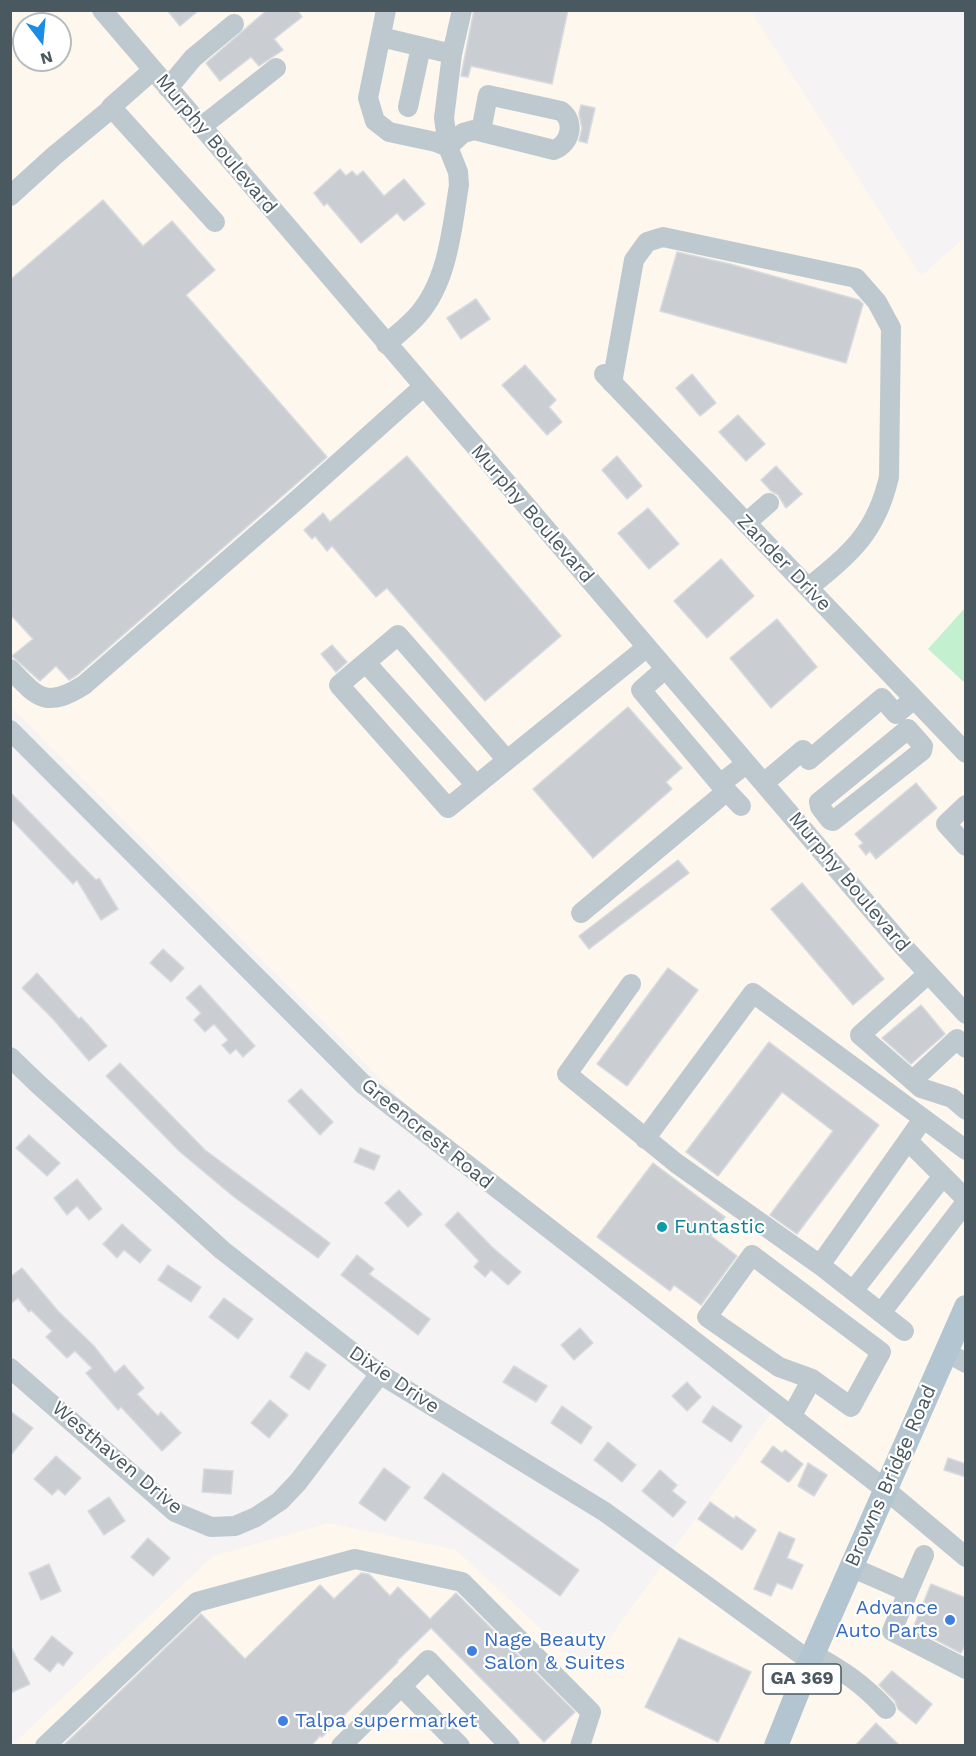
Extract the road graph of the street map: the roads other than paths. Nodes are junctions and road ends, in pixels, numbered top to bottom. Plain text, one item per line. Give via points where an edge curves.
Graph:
1 (102, 10) edge
2 (386, 10) edge
3 (462, 10) edge
4 (234, 24) dead end
5 (381, 37) junction
6 (421, 47) junction
7 (452, 54) junction
8 (276, 68) dead end
9 (153, 70) junction
10 (168, 88) junction
11 (408, 107) dead end
12 (112, 108) junction
13 (201, 127) junction
14 (481, 131) dead end
15 (448, 147) junction
16 (10, 196) edge
17 (215, 222) dead end
18 (387, 344) junction
19 (423, 387) junction
20 (770, 503) dead end
21 (746, 523) junction
22 (808, 588) junction
23 (647, 647) junction
24 (366, 663) junction
25 (10, 669) edge
26 (665, 669) junction
27 (914, 699) junction
28 (937, 723) junction
29 (10, 730) edge
30 (966, 753) edge
31 (507, 760) junction
32 (746, 764) junction
33 (764, 783) junction
34 (476, 785) junction
35 (724, 788) junction
36 (966, 805) edge
37 (741, 806) dead end
38 (805, 830) junction
39 (966, 846) edge
40 (581, 913) dead end
41 (928, 974) junction
42 (631, 984) dead end
43 (966, 1014) edge
44 (966, 1048) edge
45 (10, 1057) edge
46 (913, 1080) junction
47 (959, 1104) edge
48 (923, 1119) junction
49 (645, 1139) junction
50 (908, 1141) junction
51 (966, 1150) edge
52 (943, 1176) junction
53 (966, 1201) edge
54 (820, 1265) junction
55 (853, 1291) junction
56 (966, 1307) edge
57 (881, 1313) junction
58 (904, 1331) dead end
59 (956, 1358) edge
60 (12, 1371) edge
61 (380, 1374) junction
62 (812, 1379) junction
63 (791, 1417) junction
64 (886, 1491) junction
65 (924, 1555) dead end
66 (966, 1557) edge
67 (851, 1567) junction
68 (908, 1592) junction
69 (811, 1658) junction
70 (966, 1669) edge
71 (401, 1686) junction
72 (886, 1709) dead end
73 (45, 1746) edge
74 (341, 1746) edge
75 (460, 1746) edge
76 (510, 1746) edge
77 (580, 1746) edge
78 (776, 1746) edge

1 - 9 street, Murphy Boulevard
2 - 5 street
3 - 7 street
4 - 10 street via 193,58
5 - 6 street
5 - 15 street via 369,98 375,121 389,132
6 - 7 street
6 - 11 street
7 - 15 street via 444,118
8 - 13 street
9 - 10 street, Murphy Boulevard
9 - 12 street
10 - 13 street, Murphy Boulevard
12 - 16 street
12 - 17 street
13 - 18 street, Murphy Boulevard
14 - 15 street via 463,133
15 - 18 street via 459,185 441,273 418,315
18 - 19 street, Murphy Boulevard
19 - 23 street, Murphy Boulevard
19 - 25 street via 71,694 46,698 34,693
20 - 21 street
21 - 22 street, Zander Drive
21 - 22 street, Zander Drive via 607,378 634,260 647,242 663,237 856,278 877,302 891,328 889,477 884,497 857,546
22 - 27 street, Zander Drive
23 - 26 street, Murphy Boulevard
23 - 31 street
24 - 31 street via 398,635
24 - 34 street
24 - 34 street via 339,685 440,800 448,808
26 - 32 street, Murphy Boulevard
26 - 35 street via 641,690
27 - 28 street, Zander Drive
27 - 33 street via 896,714 882,698 809,759 802,750
28 - 30 street, Zander Drive
28 - 38 street via 919,740 922,751 833,821 824,814
29 - 63 street, Greencrest Road via 363,1084
31 - 34 street
32 - 33 street, Murphy Boulevard
32 - 35 street
33 - 38 street, Murphy Boulevard
35 - 37 street
35 - 40 street
36 - 39 street via 946,824
38 - 41 street, Murphy Boulevard
41 - 43 street, Murphy Boulevard
41 - 46 street via 860,1035
42 - 49 street via 567,1074
44 - 46 street via 957,1039
45 - 61 street, Dixie Drive via 222,1250
46 - 47 street via 921,1088
48 - 49 street via 753,993
48 - 50 street
48 - 51 street
49 - 54 street
50 - 52 street
50 - 54 street
52 - 53 street
52 - 55 street
53 - 57 street
54 - 55 street
55 - 57 street
56 - 59 main road, Browns Bridge Road / GA 369
57 - 58 street
59 - 64 main road, Browns Bridge Road / GA 369
60 - 61 street, Westhaven Drive via 175,1512 211,1527 235,1527 280,1501
61 - 69 street, Dixie Drive via 605,1512
62 - 62 street via 851,1407 881,1352 752,1256 707,1317 779,1367
62 - 63 street
63 - 64 street, Greencrest Road
64 - 66 street, Greencrest Road
64 - 67 main road, Browns Bridge Road / GA 369
65 - 68 street
67 - 68 street
67 - 69 main road, Browns Bridge Road / GA 369
68 - 70 street via 892,1631
69 - 72 street, Dixie Drive via 848,1674
69 - 78 main road, Browns Bridge Road / GA 369
71 - 74 street
71 - 75 street
71 - 76 street via 428,1660
73 - 77 street via 197,1602 356,1559 462,1582 591,1712

